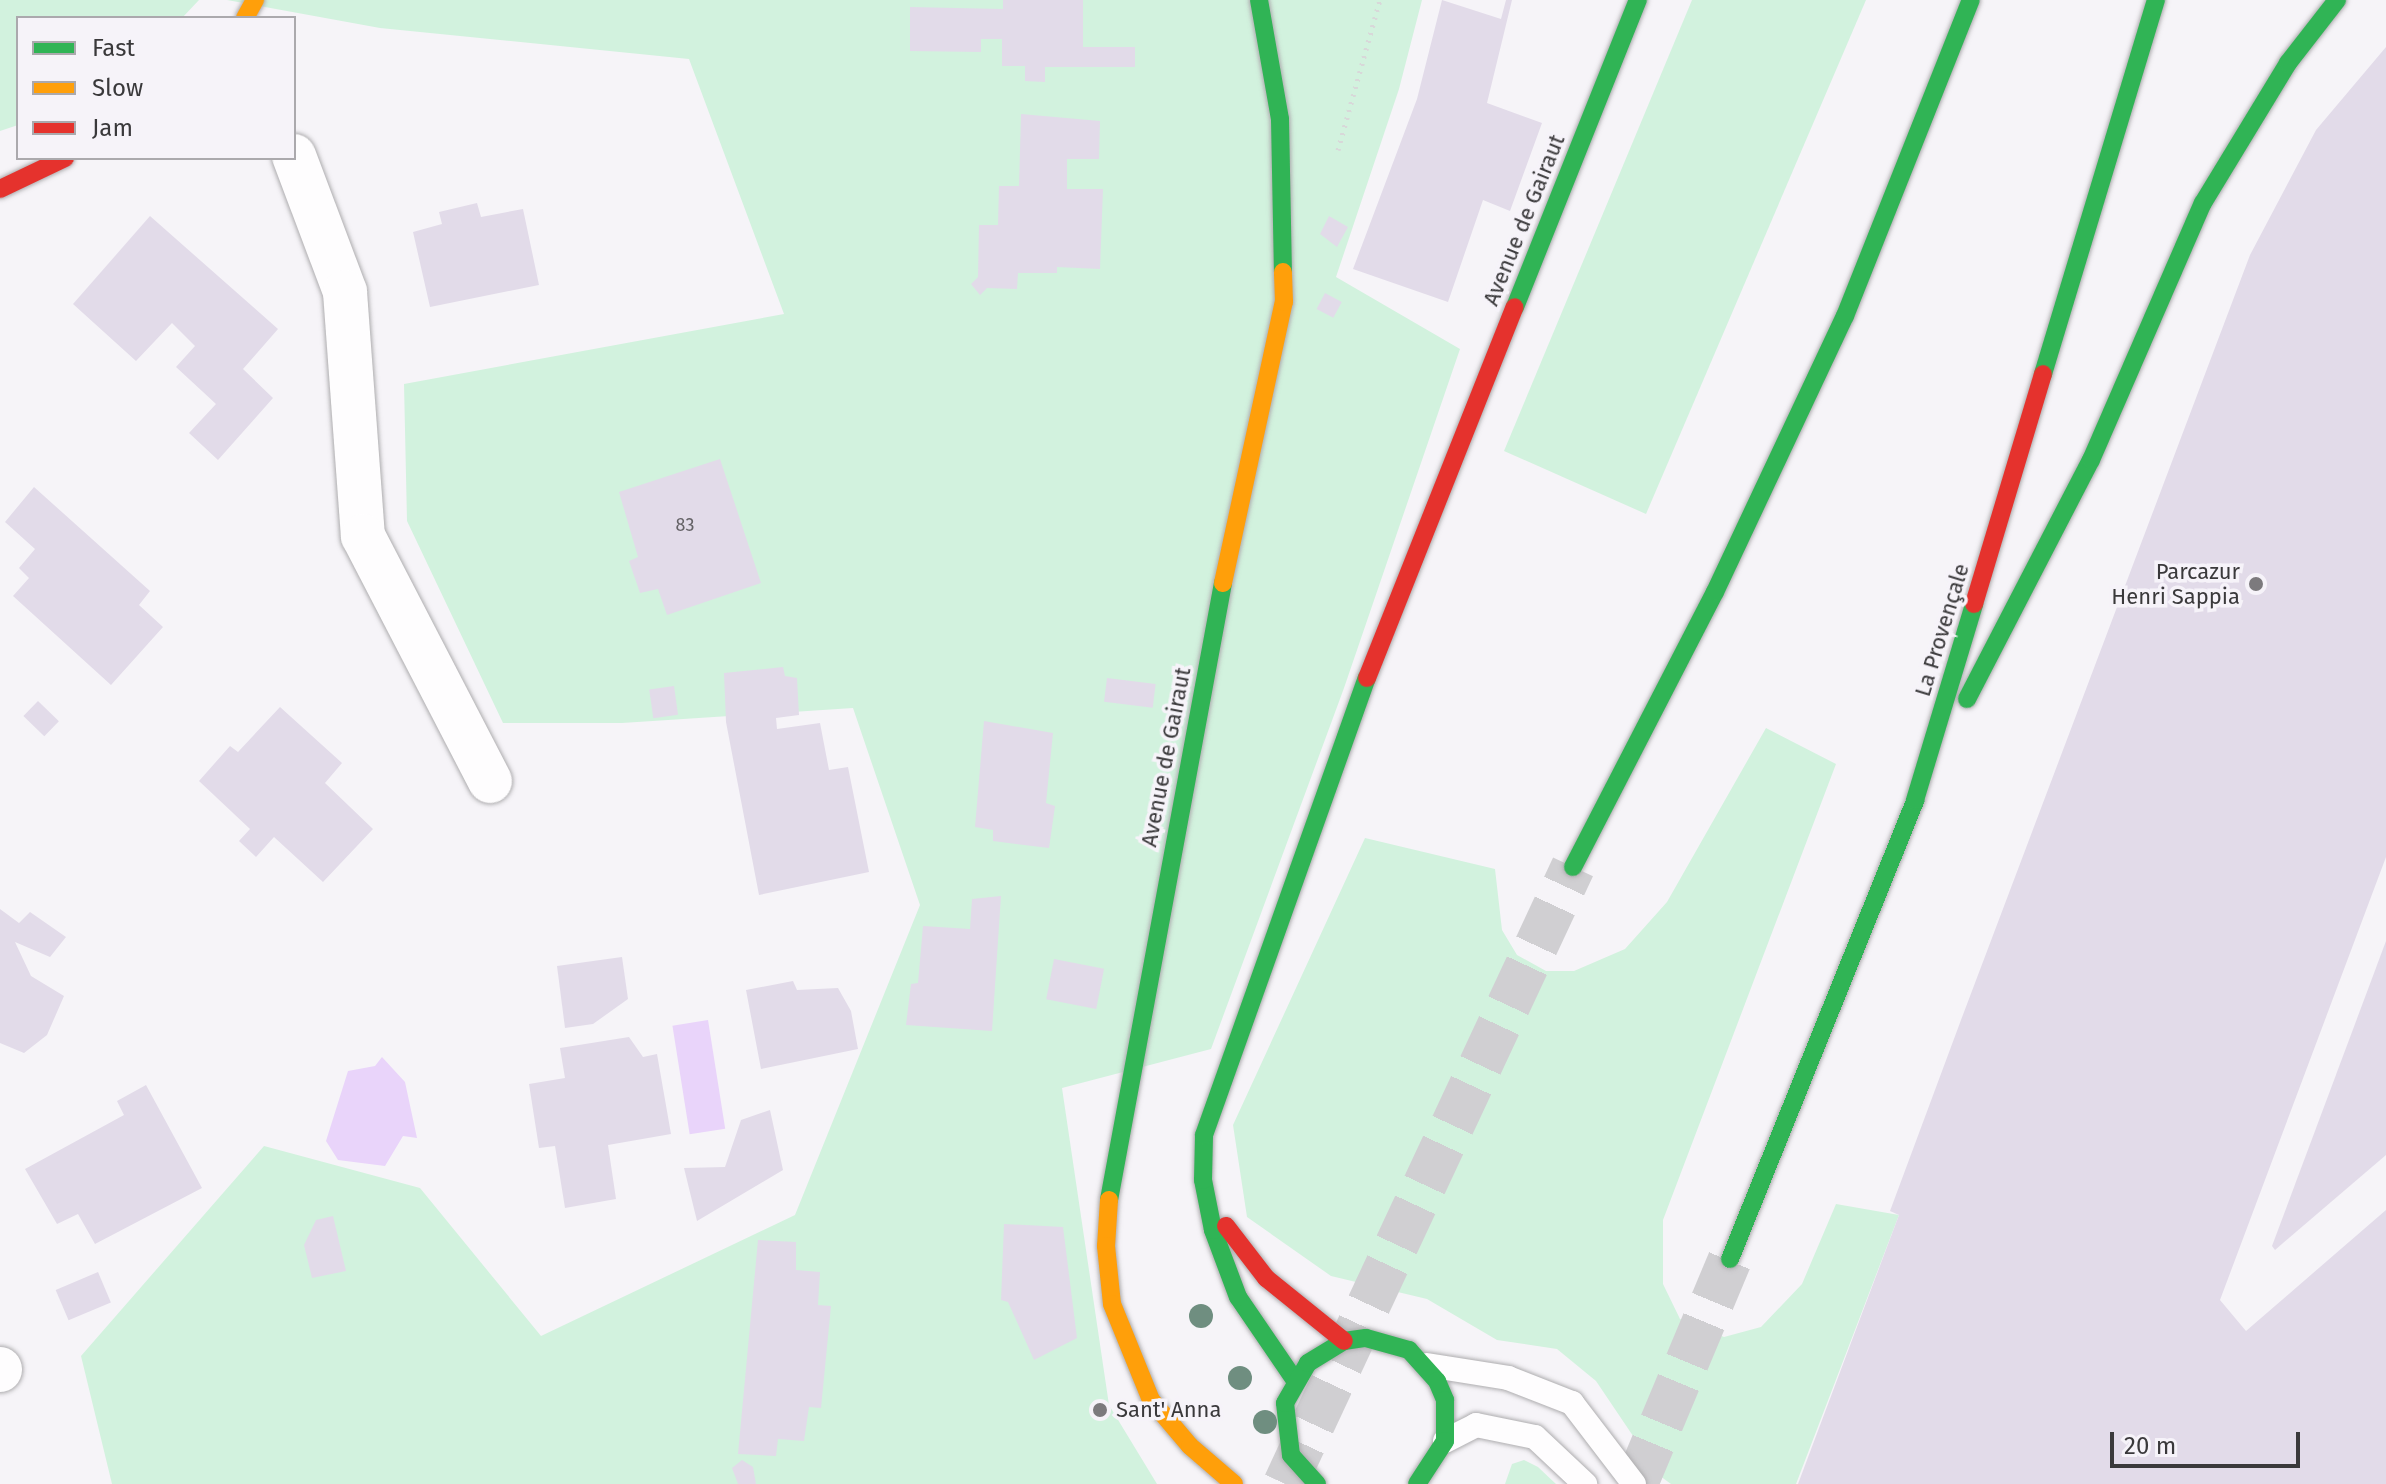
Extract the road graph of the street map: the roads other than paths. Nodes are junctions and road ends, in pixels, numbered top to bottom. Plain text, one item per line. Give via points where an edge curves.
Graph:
1 (1259, 0) edge
2 (1638, 0) edge
3 (1971, 0) edge
4 (2156, 0) edge
5 (2337, 0) edge
6 (61, 160) edge
7 (296, 160) edge
8 (0, 189) edge
9 (490, 781) dead end
10 (1915, 800) junction
11 (1573, 867) tunnel mouth
12 (1203, 1180) junction
13 (1730, 1259) tunnel mouth
14 (1344, 1341) junction
15 (1425, 1365) junction
16 (1294, 1379) junction
17 (1435, 1469) edge
18 (1312, 1480) edge
19 (1234, 1484) edge
20 (1283, 1484) edge
21 (1585, 1484) edge
22 (1634, 1484) edge

1 - 19 main road, Avenue de Gairaut via 1280,119 1284,302 1221,593 1109,1191 1106,1246 1112,1304 1151,1400 1190,1446
2 - 12 main road, Avenue de Gairaut via 1345,733 1208,1120
3 - 11 main road via 1845,316 1715,592
4 - 10 main road, La Provençale
5 - 10 main road via 2280,74 2203,203 2091,460
6 - 8 main road
7 - 9 street via 345,292 363,536
10 - 13 main road, La Provençale
12 - 14 main road, Avenue de Gairaut via 1224,1225 1266,1278
12 - 16 main road, Avenue de Gairaut via 1213,1230 1238,1297
14 - 15 main road via 1388,1342
14 - 16 main road via 1324,1349
15 - 17 main road via 1445,1400
15 - 22 lane via 1508,1378 1572,1403
16 - 18 main road via 1285,1403 1284,1429 1291,1455
17 - 21 lane via 1476,1425 1535,1437
18 - 20 main road

